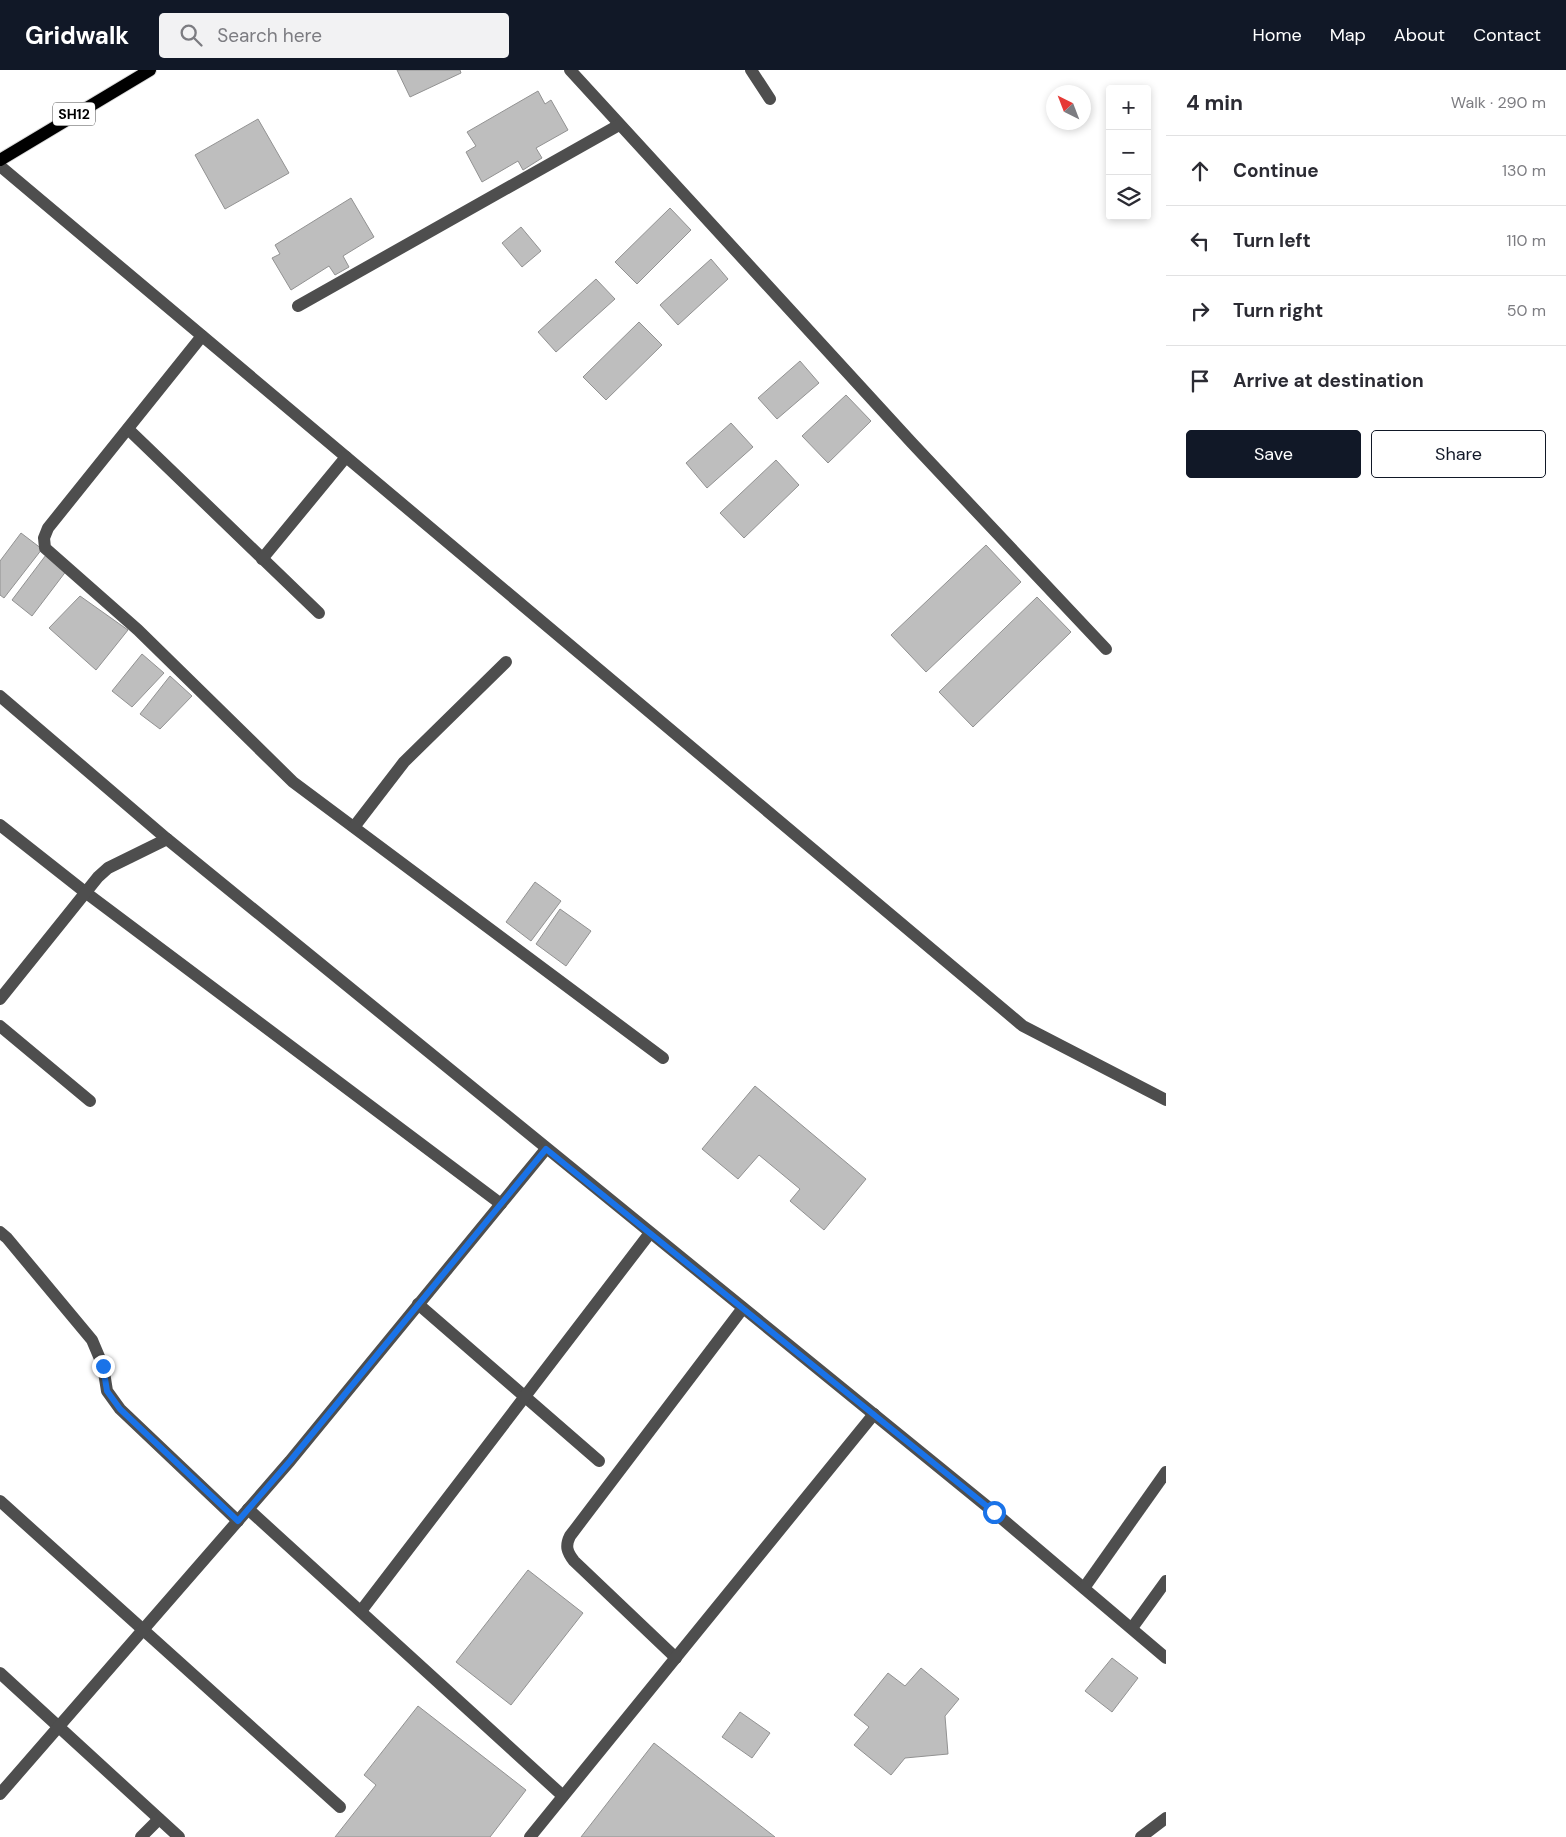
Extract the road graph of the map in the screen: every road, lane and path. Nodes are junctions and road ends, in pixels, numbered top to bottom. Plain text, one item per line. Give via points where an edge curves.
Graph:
1 (150, 70) edge
2 (570, 70) edge
3 (751, 70) edge
4 (770, 100) dead end
5 (619, 125) junction
6 (0, 160) edge
7 (0, 166) edge
8 (298, 306) dead end
9 (202, 336) junction
10 (128, 429) junction
11 (346, 457) junction
12 (262, 559) junction
13 (319, 613) dead end
14 (1106, 650) dead end
15 (506, 662) dead end
16 (0, 696) edge
17 (0, 825) edge
18 (354, 827) junction
19 (167, 839) junction
20 (85, 892) junction
21 (0, 999) edge
22 (0, 1026) edge
23 (663, 1058) dead end
24 (1166, 1100) edge
25 (90, 1101) dead end
26 (546, 1149) junction
27 (500, 1204) junction
28 (0, 1232) edge
29 (650, 1233) junction
30 (418, 1304) junction
31 (743, 1308) junction
32 (525, 1397) junction
33 (874, 1414) junction
34 (599, 1461) dead end
35 (1166, 1472) edge
36 (0, 1502) edge
37 (248, 1508) junction
38 (238, 1521) junction
39 (1166, 1581) edge
40 (1084, 1588) junction
41 (361, 1611) junction
42 (1132, 1628) junction
43 (142, 1630) junction
44 (676, 1658) junction
45 (1166, 1658) edge
46 (0, 1674) edge
47 (58, 1726) junction
48 (0, 1794) edge
49 (563, 1796) junction
50 (340, 1807) dead end
51 (1166, 1818) edge
52 (159, 1819) junction
53 (142, 1837) edge
54 (179, 1837) edge
55 (530, 1837) edge
56 (1141, 1837) edge

1 - 6 main road, SH12
2 - 5 street
3 - 4 street
5 - 8 street
5 - 14 street
7 - 9 street
9 - 10 street
9 - 11 street
10 - 12 street
10 - 18 street via 48,528 45,548 138,630 293,782
11 - 12 street
11 - 24 street via 1023,1026
12 - 13 street
15 - 18 street via 404,762
16 - 19 street
17 - 20 street
18 - 23 street
19 - 20 street via 108,868
19 - 26 street
20 - 21 street
20 - 27 street
22 - 25 street
26 - 27 street
26 - 29 street
27 - 30 street
28 - 38 street via 92,1340 103,1366 107,1391 120,1409
29 - 31 street
29 - 32 street
30 - 32 street
30 - 37 street
31 - 33 street
31 - 44 street via 567,1542 567,1552 574,1561
32 - 34 street
32 - 41 street
33 - 40 street
33 - 44 street
35 - 40 street
36 - 43 street
37 - 38 street
37 - 41 street
38 - 43 street
39 - 42 street
40 - 42 street
41 - 49 street
42 - 45 street
43 - 47 street
43 - 50 street
44 - 49 street
46 - 47 street
47 - 48 street
47 - 52 street
49 - 55 street
51 - 56 street
52 - 53 street
52 - 54 street

